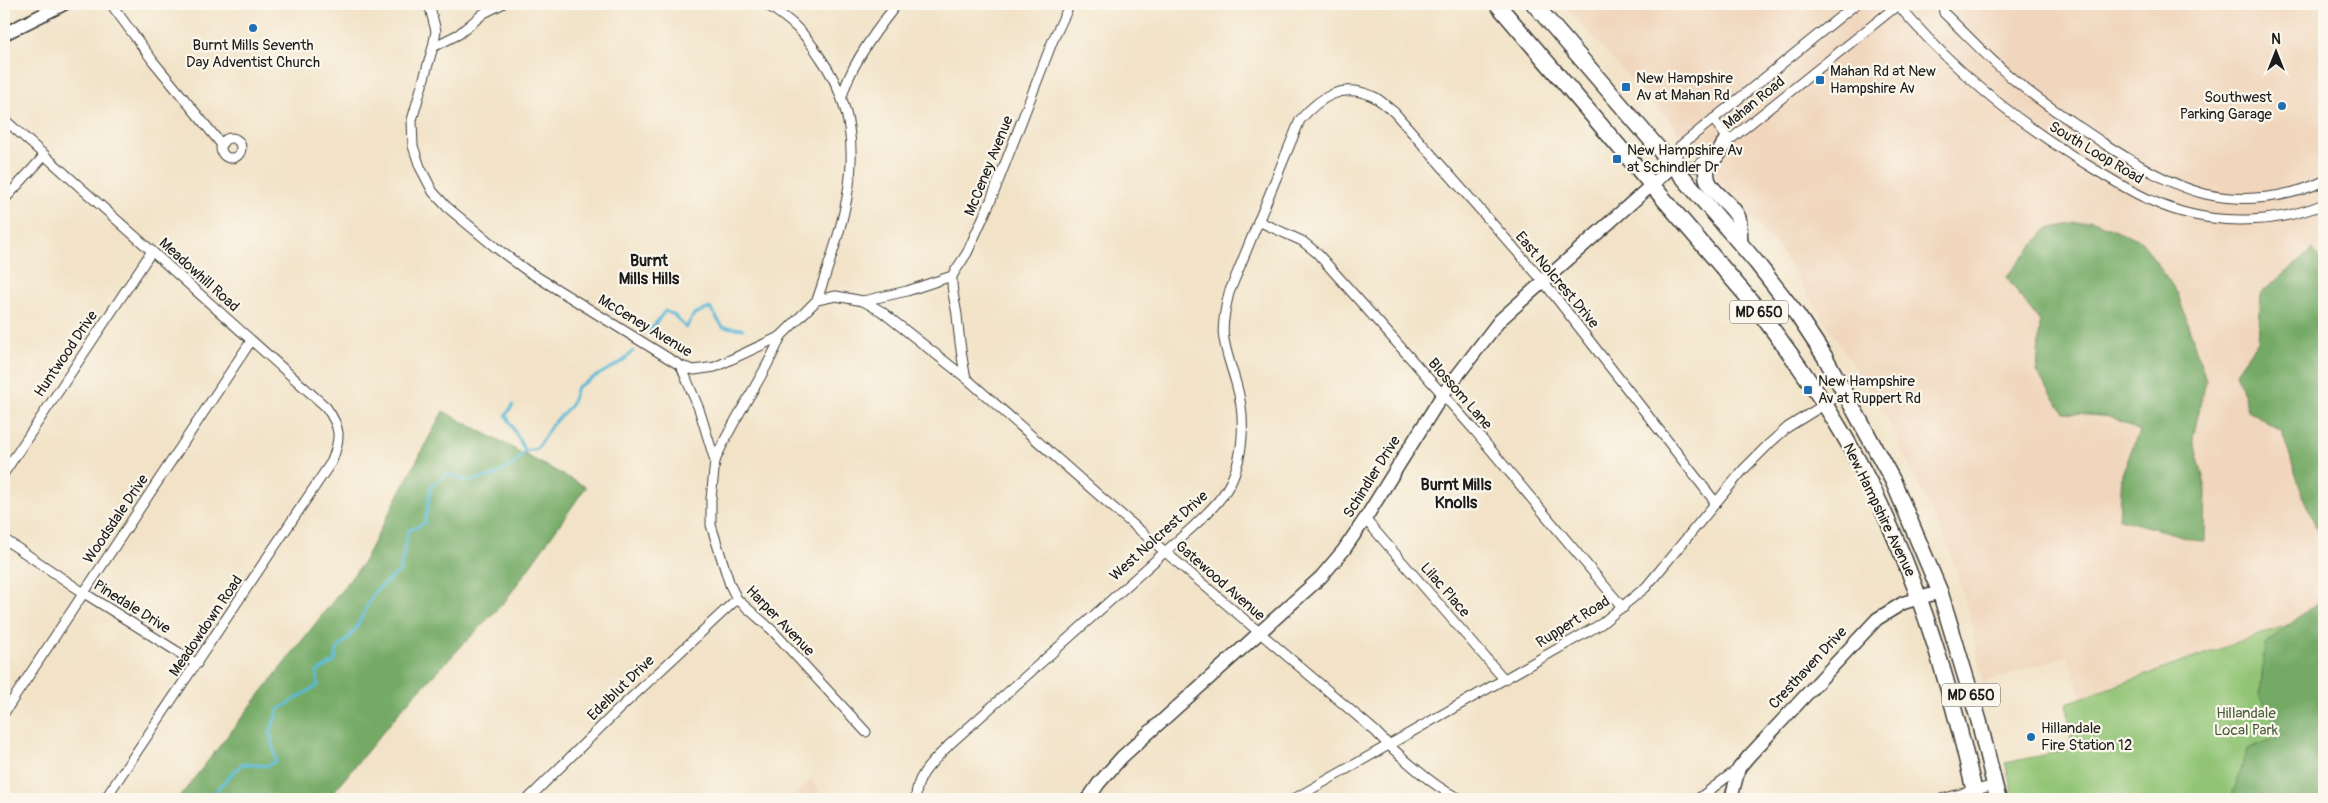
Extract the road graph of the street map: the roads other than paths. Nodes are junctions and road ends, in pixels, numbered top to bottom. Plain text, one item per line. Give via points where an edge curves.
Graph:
1 (64, 4) edge
2 (111, 4) edge
3 (430, 4) edge
4 (502, 4) edge
5 (766, 4) edge
6 (897, 4) edge
7 (1070, 4) edge
8 (1497, 4) edge
9 (1534, 4) edge
10 (1856, 4) edge
11 (1898, 4) edge
12 (1942, 4) edge
13 (4, 34) edge
14 (433, 47) junction
15 (1360, 92) joint
16 (842, 97) junction
17 (4, 119) edge
18 (1712, 119) junction
19 (1727, 142) junction
20 (222, 145) dead end
21 (45, 155) junction
22 (1674, 165) junction
23 (2324, 181) edge
24 (1653, 186) junction
25 (4, 200) edge
26 (2324, 204) edge
27 (1258, 221) junction
28 (1740, 242) junction
29 (152, 251) junction
30 (952, 276) junction
31 (1542, 281) junction
32 (817, 300) junction
33 (863, 301) junction
34 (781, 336) junction
35 (251, 341) junction
36 (681, 366) junction
37 (966, 378) junction
38 (1843, 393) junction
39 (1443, 394) junction
40 (1825, 404) junction
41 (715, 461) junction
42 (328, 466) joint
43 (4, 473) edge
44 (1716, 503) junction
45 (1365, 519) junction
46 (4, 538) edge
47 (1164, 551) junction
48 (1940, 592) junction
49 (84, 593) junction
50 (1919, 598) junction
51 (737, 599) junction
52 (1622, 608) junction
53 (1259, 634) junction
54 (197, 664) junction
55 (1504, 679) junction
56 (4, 714) edge
57 (866, 732) dead end
58 (1388, 745) junction
59 (1739, 768) junction
60 (1997, 792) edge
61 (1975, 794) edge
62 (105, 799) edge
63 (528, 799) edge
64 (916, 799) edge
65 (1088, 799) edge
66 (1294, 799) edge
67 (1464, 799) edge
68 (1698, 799) edge
69 (1731, 799) edge
70 (1940, 799) edge

1 - 13 street
2 - 20 street
3 - 14 street, McCeney Avenue via 436,31
4 - 14 street via 484,13 459,34
5 - 16 street via 811,43 835,77
6 - 16 street via 846,82
7 - 30 street, McCeney Avenue via 991,200 967,253
8 - 24 main road, New Hampshire Avenue / MD 650
9 - 22 main road, New Hampshire Avenue / MD 650
10 - 18 street, Mahan Road
11 - 19 street, Mahan Road
11 - 26 street, South Loop Road via 1955,66 2004,108 2073,157 2144,198 2192,215 2245,220 2288,215
12 - 23 street, South Loop Road via 1944,13 2013,79 2119,153 2174,183 2206,194 2246,198 2293,192
14 - 36 street, McCeney Avenue via 412,120 413,146 433,192 526,270
15 - 27 street, West Nolcrest Drive via 1337,92 1324,96 1311,106 1300,120
15 - 31 street, East Nolcrest Drive via 1373,96 1394,112
16 - 32 street via 850,134 847,200
17 - 21 street, Meadowhill Road
18 - 19 street
18 - 22 street, Mahan Road via 1680,146
19 - 22 street, Mahan Road via 1695,167
19 - 28 main road via 1707,169 1708,182 1738,217
21 - 25 street
21 - 29 street, Meadowhill Road
22 - 24 street, Schindler Drive
22 - 28 main road, New Hampshire Avenue / MD 650
24 - 31 street, Schindler Drive
24 - 40 main road, New Hampshire Avenue / MD 650 via 1751,301
27 - 39 street, Blossom Lane via 1302,241 1317,253
27 - 47 street, West Nolcrest Drive via 1229,293 1222,320 1223,345 1242,409 1243,435 1238,461 1220,500
28 - 38 main road, New Hampshire Avenue / MD 650 via 1798,316 1825,357
29 - 35 street, Meadowhill Road
29 - 43 street, Huntwood Drive
30 - 33 street
30 - 37 street via 951,288
31 - 39 street, Schindler Drive via 1500,320
31 - 44 street, East Nolcrest Drive
32 - 33 street via 836,296
32 - 34 street, McCeney Avenue
33 - 37 street, Gatewood Avenue via 881,311
34 - 36 street, McCeney Avenue via 715,367 694,370
34 - 41 street
35 - 42 street, Meadowhill Road via 326,407 337,422 340,442
35 - 49 street, Woodsdale Drive
36 - 41 street, Harper Avenue
37 - 47 street, Gatewood Avenue
38 - 40 street, Ruppert Road
38 - 48 main road, New Hampshire Avenue / MD 650 via 1893,481
39 - 45 street, Schindler Drive
39 - 52 street, Blossom Lane
40 - 44 street, Ruppert Road via 1788,427 1770,443
40 - 50 main road, New Hampshire Avenue / MD 650 via 1875,494
41 - 51 street, Harper Avenue via 710,499 711,525
42 - 54 street, Meadowdown Road
44 - 52 street, Ruppert Road via 1646,587
45 - 53 street, Schindler Drive via 1321,577
45 - 55 street, Lilac Place
46 - 49 street, Pinedale Drive
47 - 53 street, Gatewood Avenue
47 - 64 street, West Nolcrest Drive via 950,744 925,770 918,783
48 - 50 street, Cresthaven Drive
48 - 60 main road, New Hampshire Avenue / MD 650
49 - 54 street, Pinedale Drive
49 - 56 street, Woodsdale Drive
50 - 59 street, Cresthaven Drive via 1903,603 1877,619
50 - 61 main road, New Hampshire Avenue / MD 650
51 - 57 street, Harper Avenue via 772,630
51 - 63 street, Edelblut Drive
52 - 55 street, Ruppert Road via 1601,624
53 - 58 street, Gatewood Avenue
53 - 65 street, Schindler Drive via 1122,757
54 - 62 street, Meadowdown Road
55 - 58 street, Ruppert Road
58 - 66 street, Ruppert Road
58 - 67 street, Gatewood Avenue via 1441,787
59 - 68 street
59 - 69 street, Cresthaven Drive
60 - 61 street
61 - 70 street

